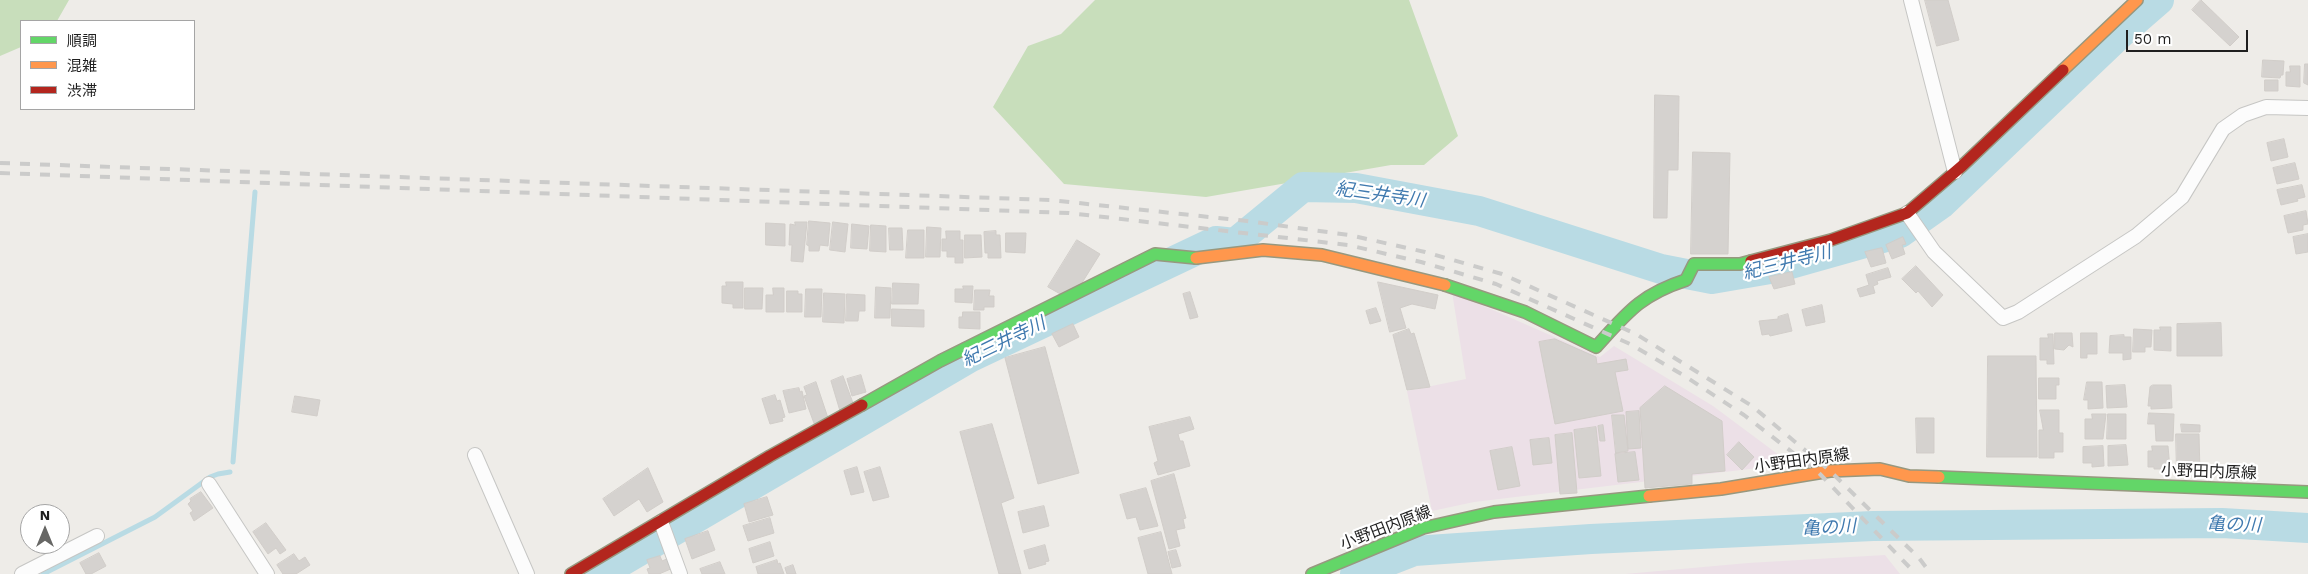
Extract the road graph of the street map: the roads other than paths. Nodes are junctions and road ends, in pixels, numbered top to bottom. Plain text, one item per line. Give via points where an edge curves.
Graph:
1 (1911, 0) edge
2 (2137, 0) edge
3 (2308, 108) edge
4 (1955, 172) junction
5 (1907, 214) junction
6 (476, 455) dead end
7 (209, 484) dead end
8 (2308, 492) edge
9 (664, 532) junction
10 (97, 536) dead end
11 (22, 574) edge
12 (267, 574) edge
13 (527, 574) edge
14 (572, 574) edge
15 (680, 574) edge
16 (1312, 574) edge

1 - 4 street
2 - 4 street
3 - 5 street via 2266,107 2243,114 2223,129 2182,197 2136,236 2004,318 1934,252
4 - 5 street
5 - 9 street via 1831,240 1740,264 1694,264 1688,275 1660,288 1631,308 1596,347 1525,312 1444,285 1322,255 1263,250 1201,259 1155,254 946,357 770,456
6 - 13 street
7 - 12 street
8 - 16 street, 小野田内原線 via 1909,476 1880,469 1830,470 1720,489 1494,512 1423,528
9 - 14 street
9 - 15 street
10 - 11 street

